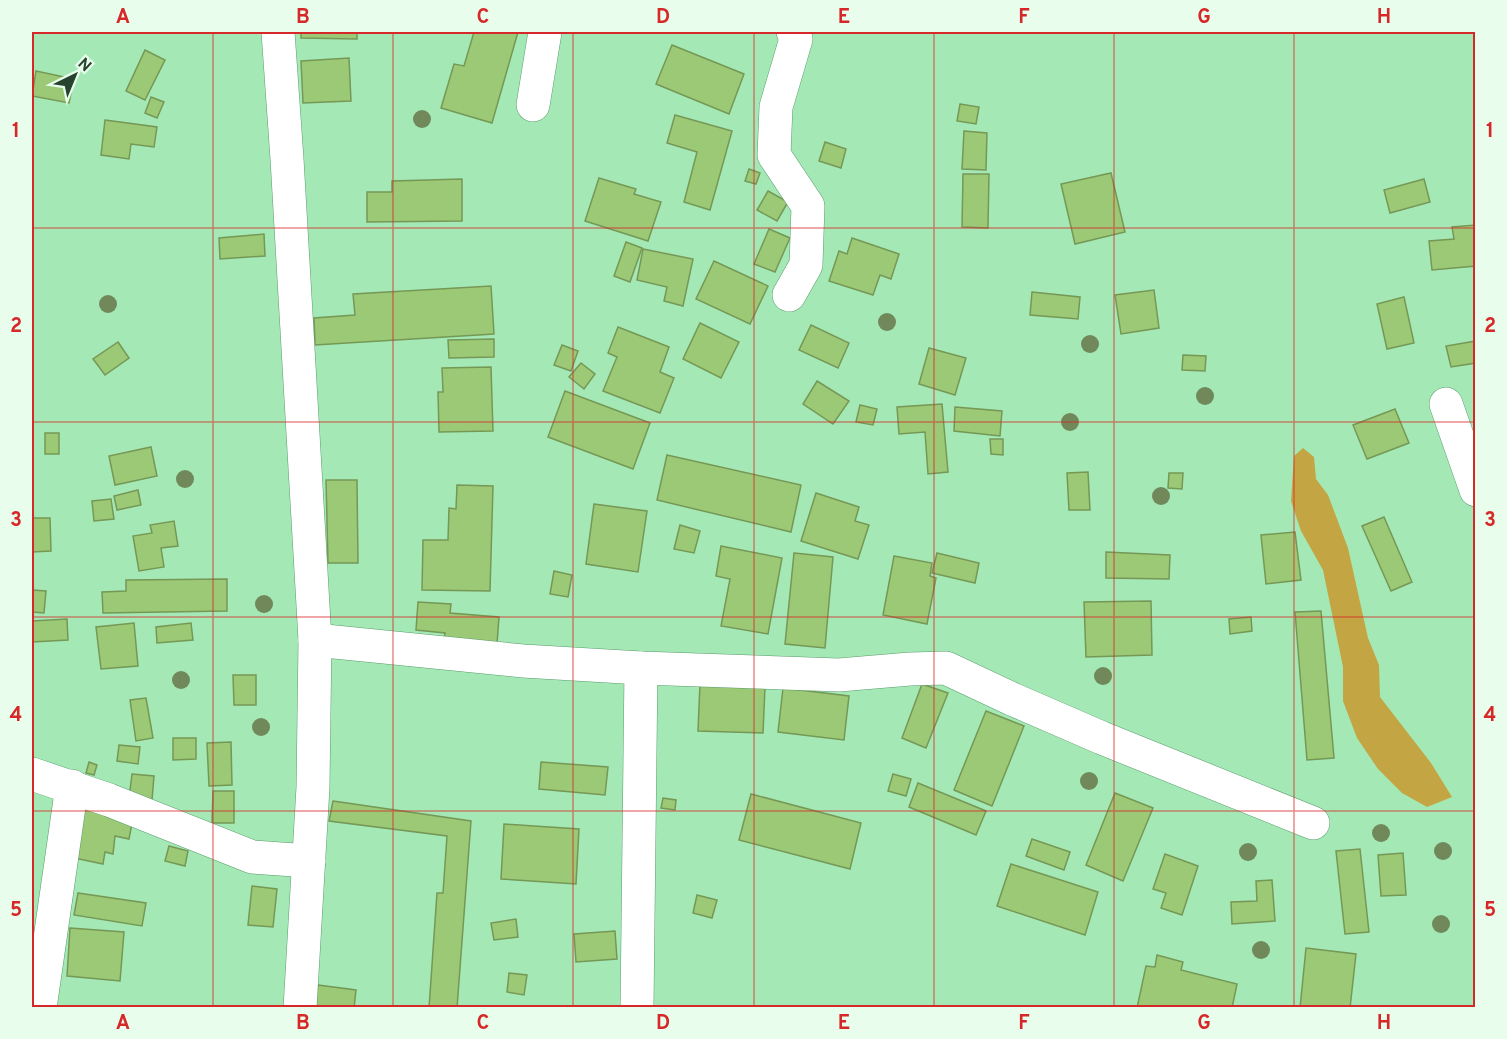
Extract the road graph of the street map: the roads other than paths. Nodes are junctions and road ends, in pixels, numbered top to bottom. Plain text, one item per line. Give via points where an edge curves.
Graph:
1 (278, 32) edge
2 (545, 32) edge
3 (793, 32) edge
4 (533, 105) dead end
5 (789, 295) dead end
6 (1446, 404) dead end
7 (1476, 490) edge
8 (315, 640) junction
9 (641, 668) junction
10 (32, 774) edge
11 (72, 786) junction
12 (1313, 823) dead end
13 (309, 861) junction
14 (40, 1008) edge
15 (300, 1008) edge
16 (637, 1008) edge

1 - 8 street
2 - 4 street
3 - 5 street via 796,39 776,107 774,155 808,206 806,265
6 - 7 street
8 - 9 street via 523,661
8 - 13 street
9 - 12 street via 839,675 946,668 1102,738
9 - 16 street
10 - 11 street
11 - 13 street via 252,857
11 - 14 street
13 - 15 street

